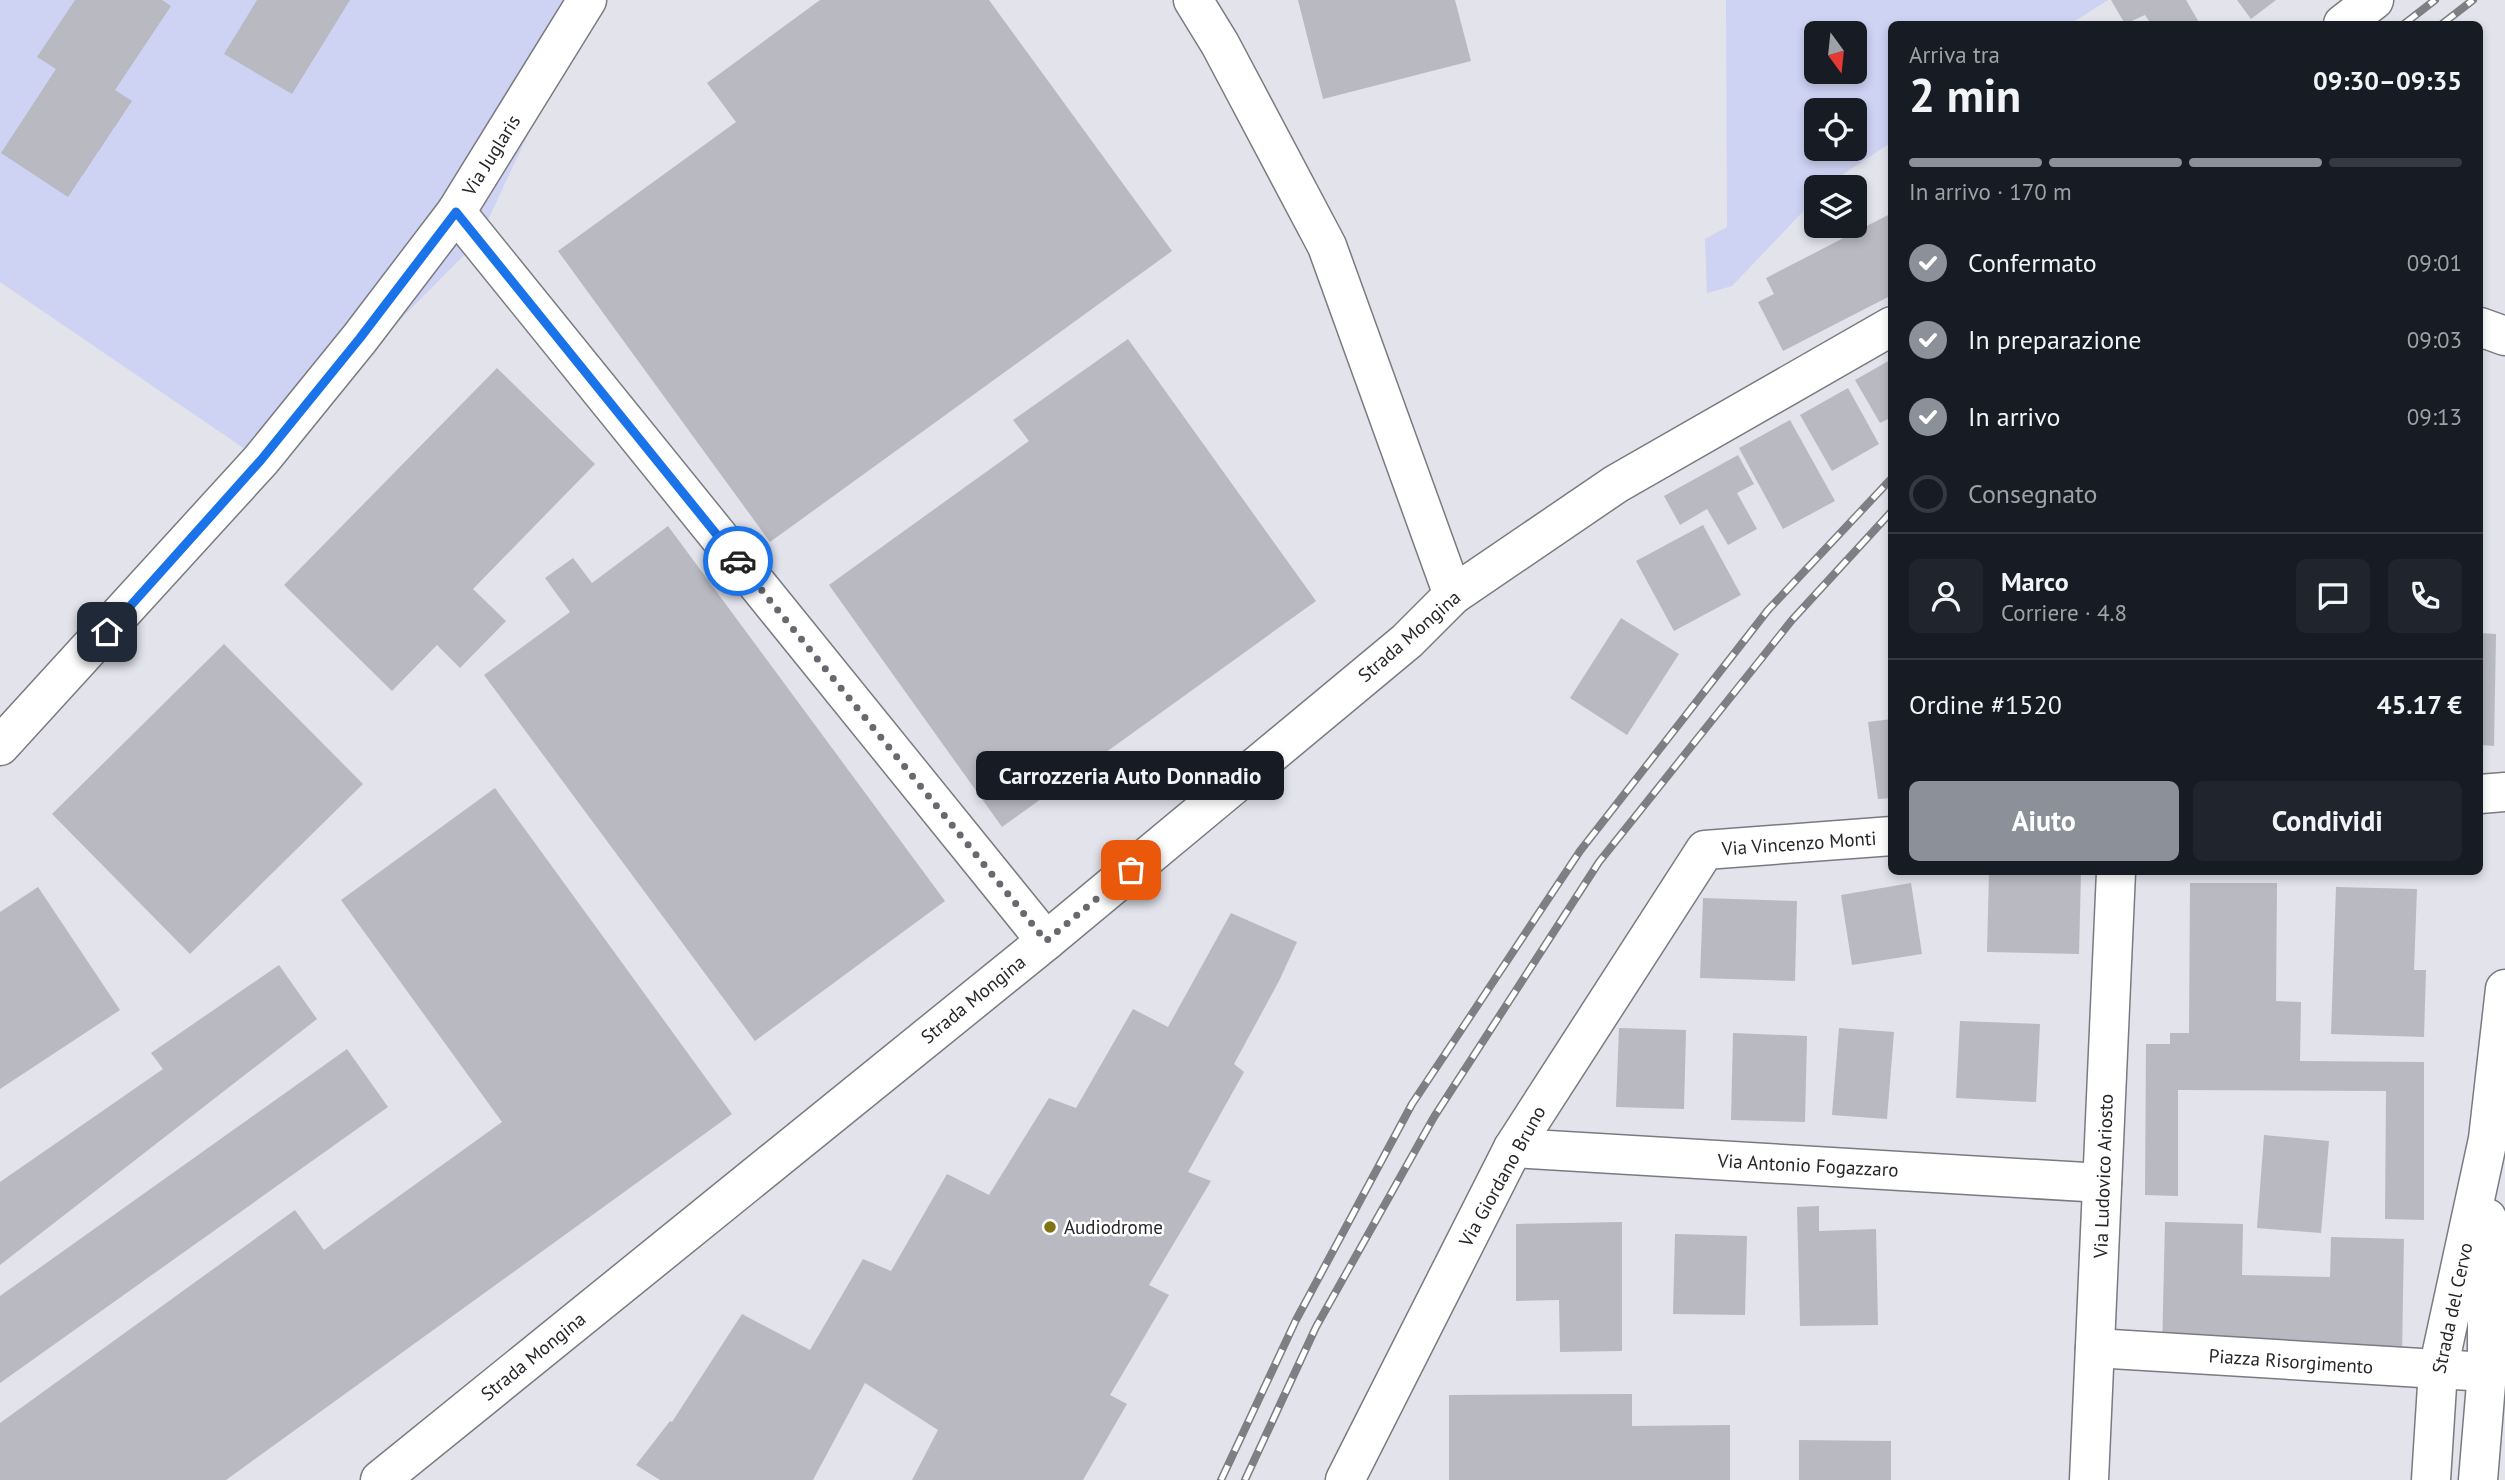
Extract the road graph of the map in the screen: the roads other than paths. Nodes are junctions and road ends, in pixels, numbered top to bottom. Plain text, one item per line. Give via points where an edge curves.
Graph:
1 (587, 0) edge
2 (1193, 0) edge
3 (2374, 0) edge
4 (2347, 21) edge
5 (456, 212) junction
6 (1888, 328) edge
7 (2483, 328) edge
8 (2505, 336) edge
9 (1453, 595) junction
10 (0, 746) edge
11 (2505, 792) edge
12 (2483, 794) edge
13 (1888, 836) edge
14 (1705, 850) joint
15 (2116, 875) edge
16 (1046, 941) junction
17 (2505, 989) edge
18 (2487, 1139) junction
19 (1513, 1148) junction
20 (2102, 1183) junction
21 (2095, 1348) junction
22 (2438, 1370) junction
23 (2487, 1371) junction
24 (2488, 1467) edge
25 (380, 1480) edge
26 (1345, 1480) edge
27 (2089, 1480) edge
28 (2431, 1480) edge

1 - 5 street, Via Juglaris
2 - 9 street via 1327,247
3 - 4 street
5 - 10 street, Via Juglaris via 261,460
5 - 16 street
6 - 9 street, Strada Mongina via 1616,484
7 - 8 street
9 - 16 street, Strada Mongina via 1407,641
11 - 12 street
13 - 14 street, Via Vincenzo Monti
14 - 19 street, Via Giordano Bruno
15 - 20 street, Via Ludovico Ariosto
16 - 25 street, Strada Mongina
17 - 18 street, Strada del Cervo
18 - 22 street, Strada del Cervo
18 - 23 street, Strada del Cervo
19 - 20 street, Via Antonio Fogazzaro
19 - 26 street, Via Giordano Bruno
20 - 21 street, Via Ludovico Ariosto
21 - 22 street, Piazza Risorgimento
21 - 27 street, Via Ludovico Ariosto
22 - 23 street, Piazza Risorgimento
22 - 28 street, Strada del Cervo
23 - 24 street, Strada del Cervo

